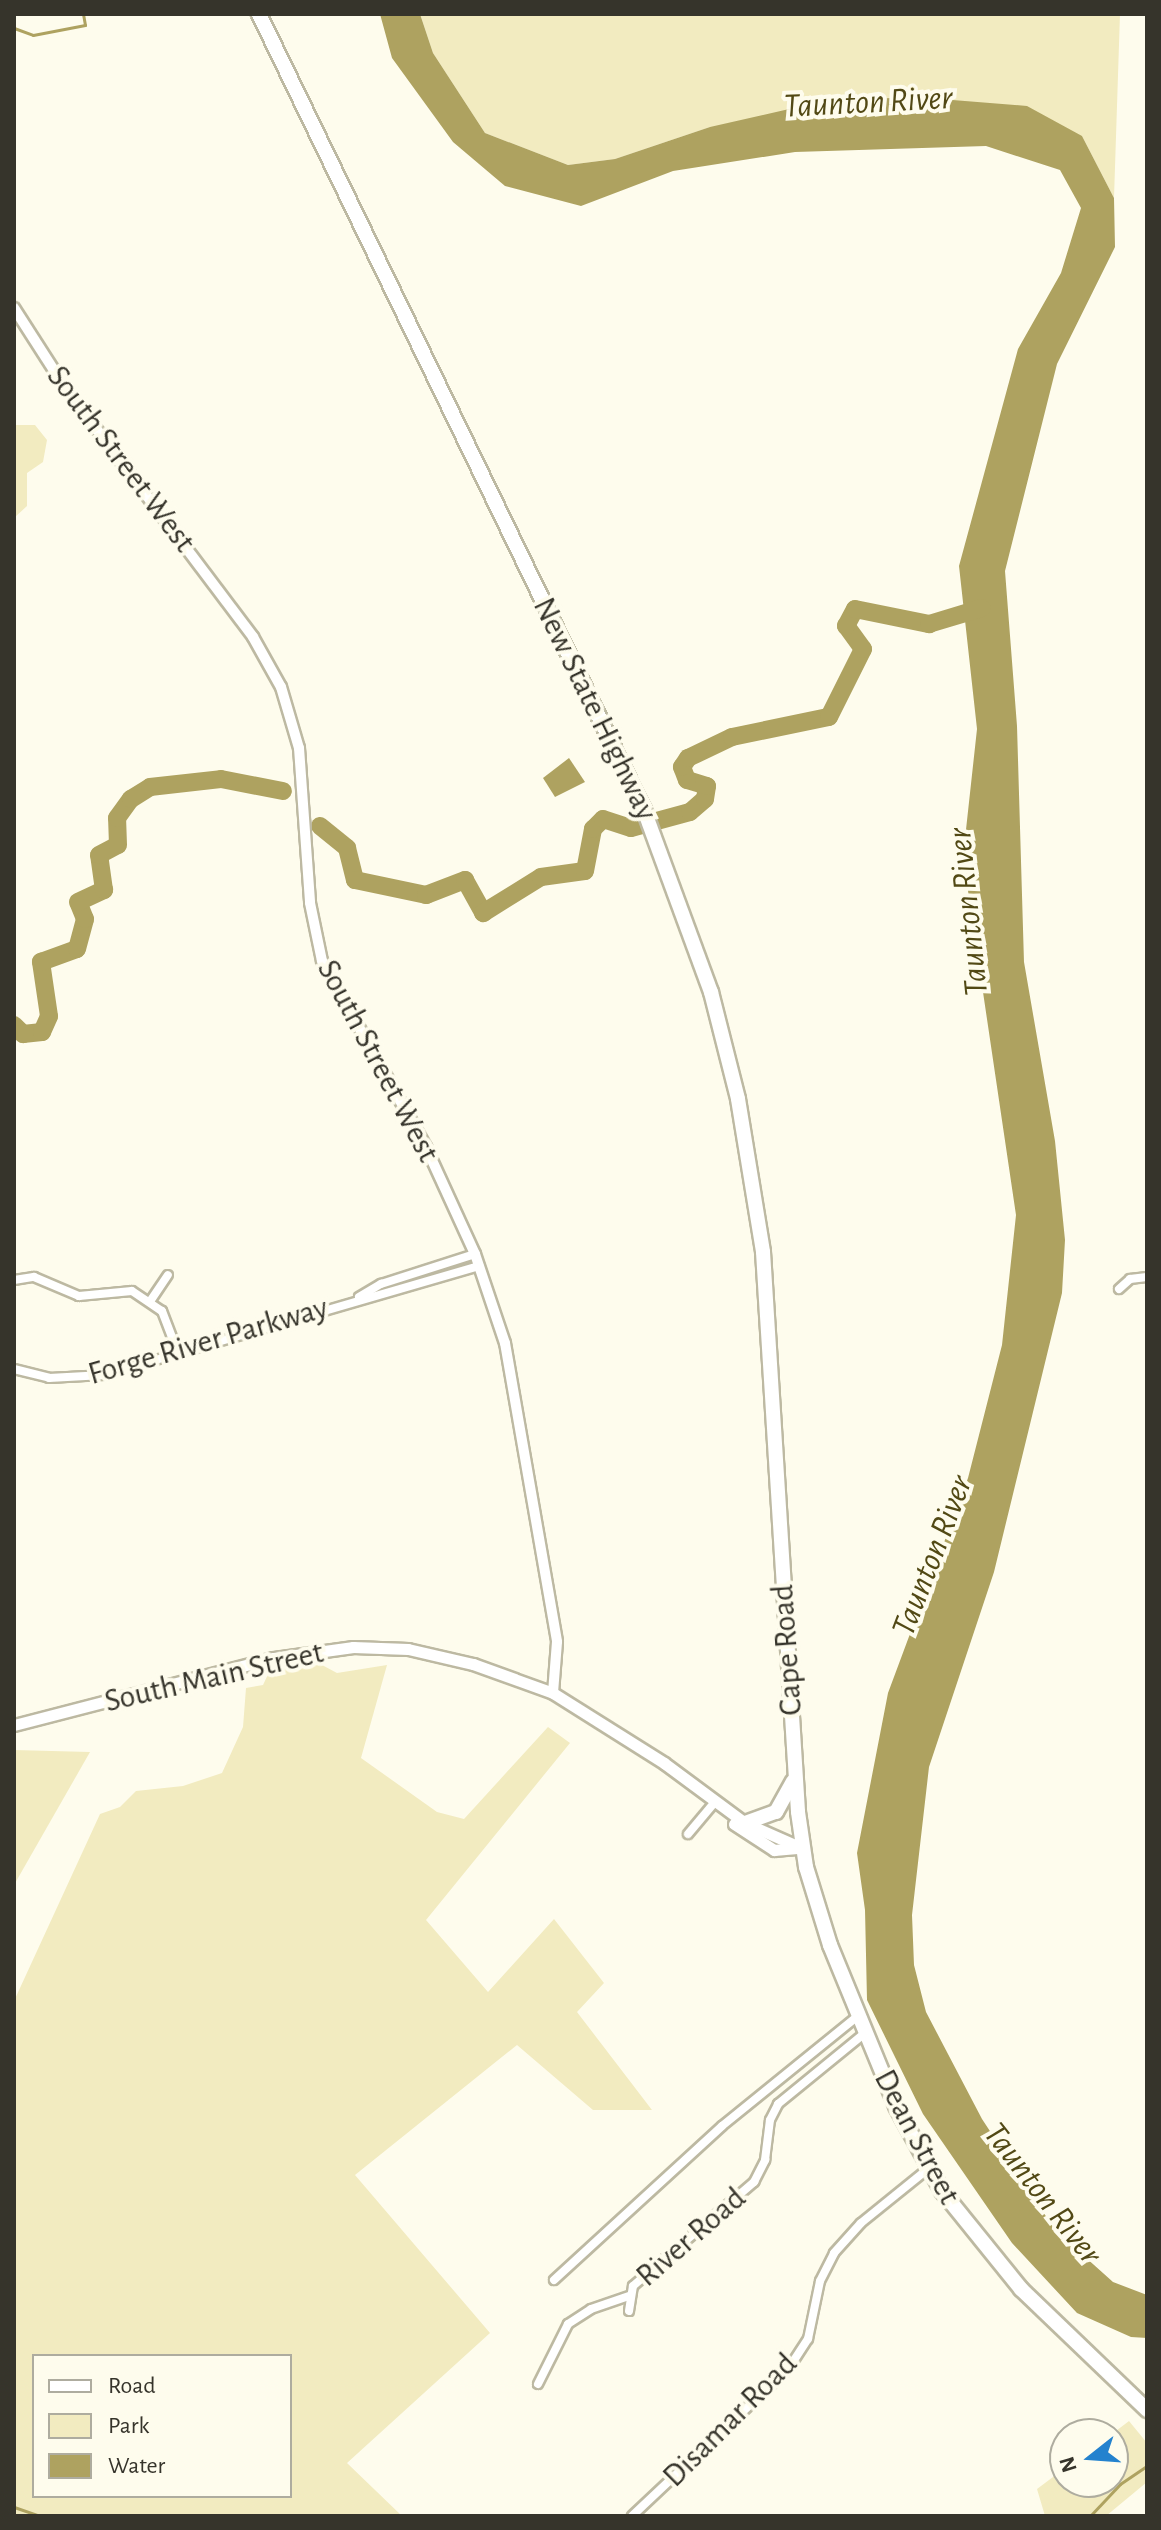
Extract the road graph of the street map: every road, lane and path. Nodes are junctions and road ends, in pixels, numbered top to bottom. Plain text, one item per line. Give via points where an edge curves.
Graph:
1 (259, 14) edge
2 (14, 308) edge
3 (475, 1254) junction
4 (480, 1266) junction
5 (168, 1275) dead end
6 (1147, 1277) edge
7 (14, 1280) edge
8 (1119, 1289) dead end
9 (355, 1299) junction
10 (151, 1300) junction
11 (178, 1353) junction
12 (14, 1369) edge
13 (775, 1451) joint
14 (553, 1693) junction
15 (14, 1725) edge
16 (795, 1769) junction
17 (680, 1776) junction
18 (712, 1805) junction
19 (745, 1823) junction
20 (688, 1834) dead end
21 (802, 1848) junction
22 (858, 2016) junction
23 (865, 2033) junction
24 (928, 2169) junction
25 (554, 2280) dead end
26 (629, 2296) junction
27 (629, 2311) dead end
28 (538, 2384) dead end
29 (1147, 2410) edge
30 (632, 2516) edge

1 - 13 highway, New State Highway via 644,810 706,975 742,1117 764,1266
2 - 3 street, South Street West via 64,386 253,637 276,676 299,748 310,903 322,961 411,1117
3 - 4 street, South Street West
3 - 9 street, Forge River Parkway via 381,1284
4 - 9 street, Forge River Parkway
4 - 14 street, South Street West via 513,1378 557,1642
5 - 10 street
6 - 8 street via 1126,1281
7 - 10 street via 34,1277 66,1295 117,1289
9 - 11 street, Forge River Parkway
10 - 11 street via 162,1311
11 - 12 street, Forge River Parkway via 86,1378 40,1377
13 - 16 highway, Cape Road
14 - 15 main road, South Main Street via 426,1652 353,1647 274,1658
14 - 17 main road
16 - 19 highway via 781,1808 762,1821
16 - 21 highway, Cape Road
17 - 18 main road
17 - 19 main road
18 - 20 street
18 - 21 main road via 764,1846
19 - 21 main road
21 - 22 highway, Dean Street via 826,1934
22 - 23 highway, Dean Street
22 - 25 street via 722,2126
23 - 24 highway, Dean Street
23 - 26 street, River Road via 778,2104 770,2120 765,2160 750,2187 633,2286
24 - 29 highway, Dean Street via 998,2263
24 - 30 street, Disamar Road via 861,2223 834,2253 820,2281 808,2339 789,2368
26 - 27 street, River Road
26 - 28 street, River Road via 591,2309 568,2324

